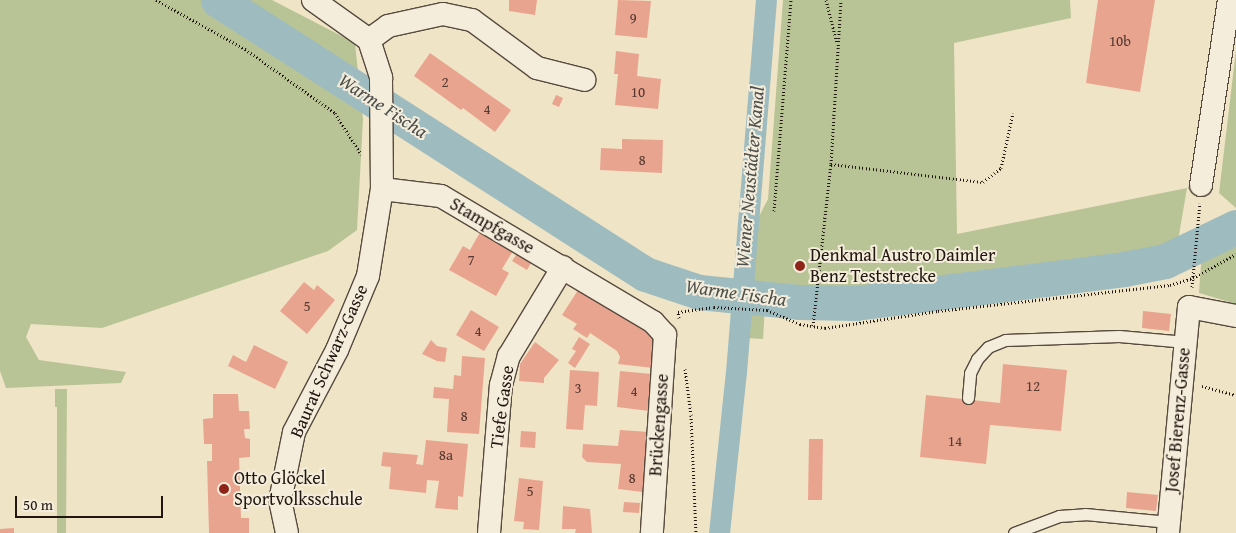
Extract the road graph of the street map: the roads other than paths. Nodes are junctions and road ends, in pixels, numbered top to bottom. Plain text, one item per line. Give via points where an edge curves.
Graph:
1 (313, 0) edge
2 (1229, 0) edge
3 (368, 40) junction
4 (585, 80) dead end
5 (1201, 186) dead end
6 (382, 189) junction
7 (564, 267) junction
8 (1236, 316) edge
9 (653, 322) joint
10 (1186, 342) junction
11 (968, 398) dead end
12 (1168, 528) edge
13 (287, 533) edge
14 (489, 533) edge
15 (652, 533) edge
16 (1014, 533) edge

1 - 3 street
2 - 5 street
3 - 4 street via 388,26 443,14 472,20 537,68
3 - 6 street via 381,78
6 - 7 street, Stampfgasse via 441,196
6 - 13 street, Baurat Schwarz-Gasse via 368,276 337,350 294,432 280,502
7 - 9 street, Stampfgasse
7 - 14 street, Tiefe Gasse via 507,363 501,385
8 - 10 street, Josef Bierenz-Gasse via 1189,307
9 - 15 street, Brückengasse via 666,335
10 - 11 lane via 1119,336 1005,340 988,347 977,359 970,373
10 - 12 street, Josef Bierenz-Gasse
12 - 16 lane via 1085,514 1059,516

